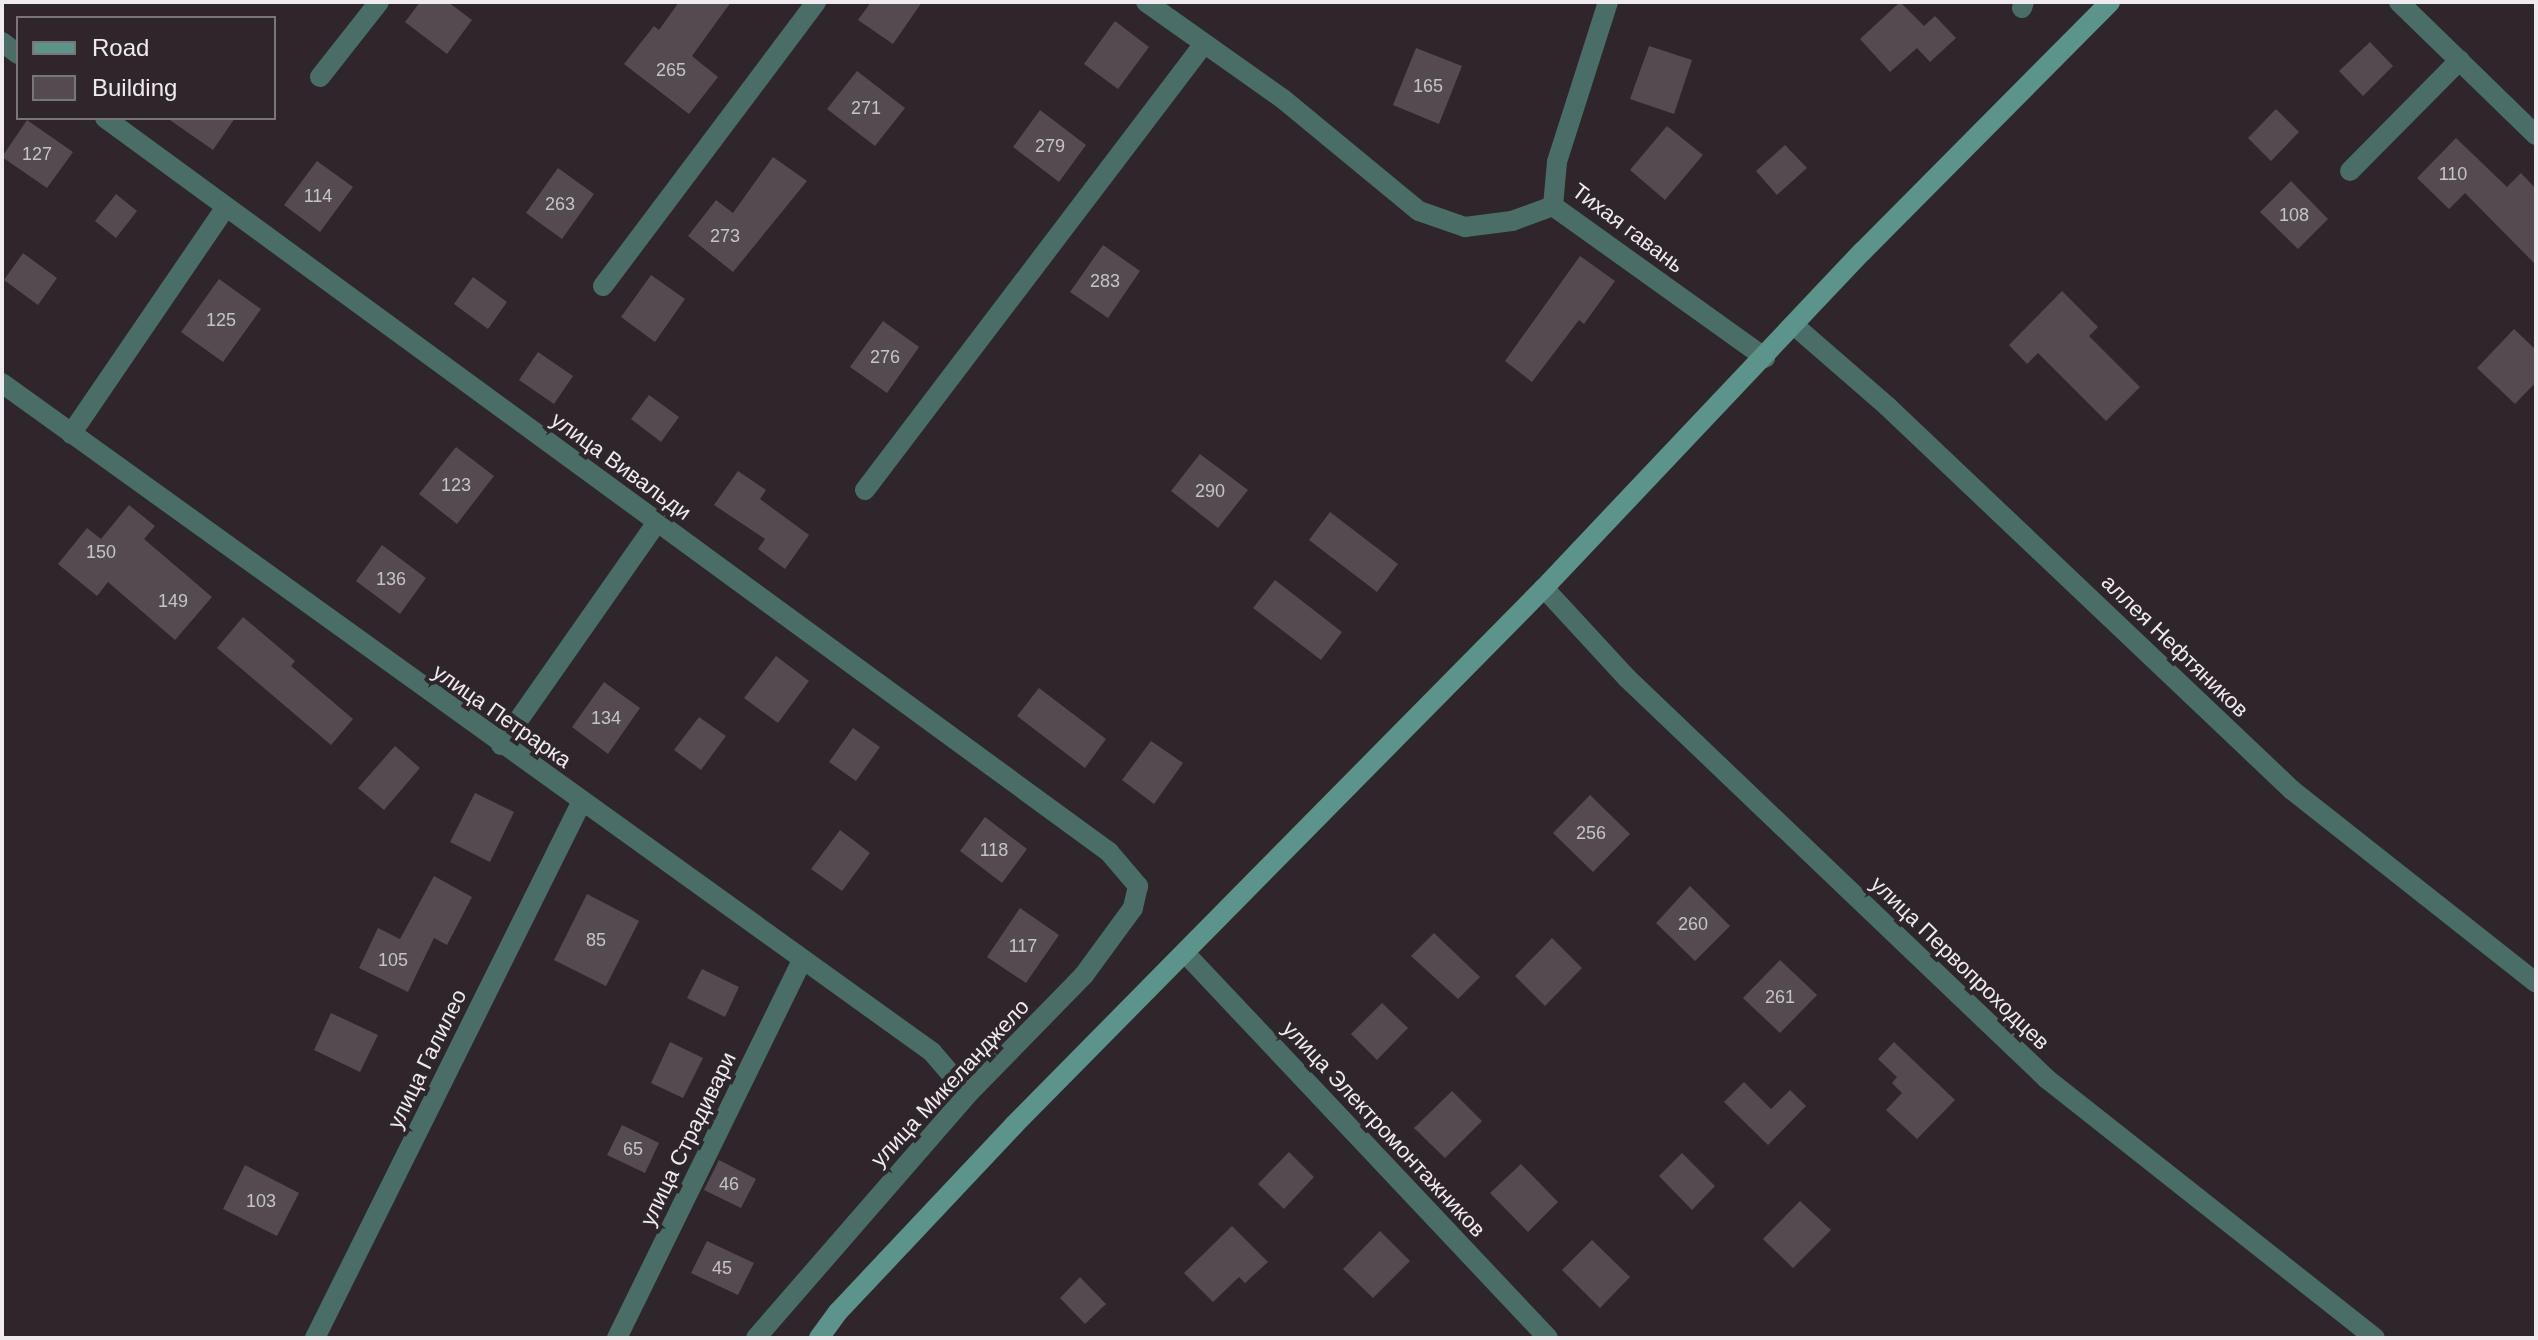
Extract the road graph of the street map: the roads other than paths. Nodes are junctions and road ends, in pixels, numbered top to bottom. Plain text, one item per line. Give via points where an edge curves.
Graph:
1 (379, 2) edge
2 (816, 2) edge
3 (1146, 2) edge
4 (1608, 2) edge
5 (2110, 2) edge
6 (2399, 2) edge
7 (1203, 45) junction
8 (2460, 60) junction
9 (320, 77) dead end
10 (108, 120) edge
11 (2536, 135) edge
12 (2350, 171) dead end
13 (1553, 206) junction
14 (226, 207) junction
15 (603, 286) dead end
16 (1795, 326) junction
17 (1765, 358) junction
18 (2, 383) edge
19 (71, 434) junction
20 (865, 490) dead end
21 (657, 522) junction
22 (1544, 588) junction
23 (501, 745) junction
24 (582, 801) junction
25 (1109, 852) joint
26 (1185, 953) junction
27 (802, 961) junction
28 (2536, 983) edge
29 (968, 1094) junction
30 (315, 1338) edge
31 (617, 1338) edge
32 (756, 1338) edge
33 (819, 1338) edge
34 (1548, 1338) edge
35 (2375, 1338) edge

1 - 9 street
2 - 15 street
3 - 7 street
4 - 13 street, Тихая гавань via 1560,150
5 - 16 street
6 - 8 street
7 - 13 street via 1283,99 1419,211 1465,227 1512,221
7 - 20 street
8 - 11 street
8 - 12 street
10 - 14 street, улица Вивальди
13 - 17 street, Тихая гавань
14 - 19 street
14 - 21 street, улица Вивальди
16 - 17 street
16 - 28 street, аллея Нефтяников via 1887,406 2292,790
17 - 22 street
18 - 19 street, улица Петрарка
19 - 23 street, улица Петрарка
21 - 23 street
21 - 25 street, улица Вивальди
22 - 26 street
22 - 35 street, улица Первопроходцев via 1627,678 2047,1079
23 - 24 street, улица Петрарка
24 - 27 street, улица Петрарка
24 - 30 street, улица Галилео
25 - 29 street, улица Микеланджело via 1138,886 1133,908 1084,975
26 - 33 street via 1014,1125
26 - 34 street, улица Электромонтажников
27 - 29 street, улица Петрарка via 932,1052
27 - 31 street, улица Страдивари
29 - 32 street, улица Микеланджело

